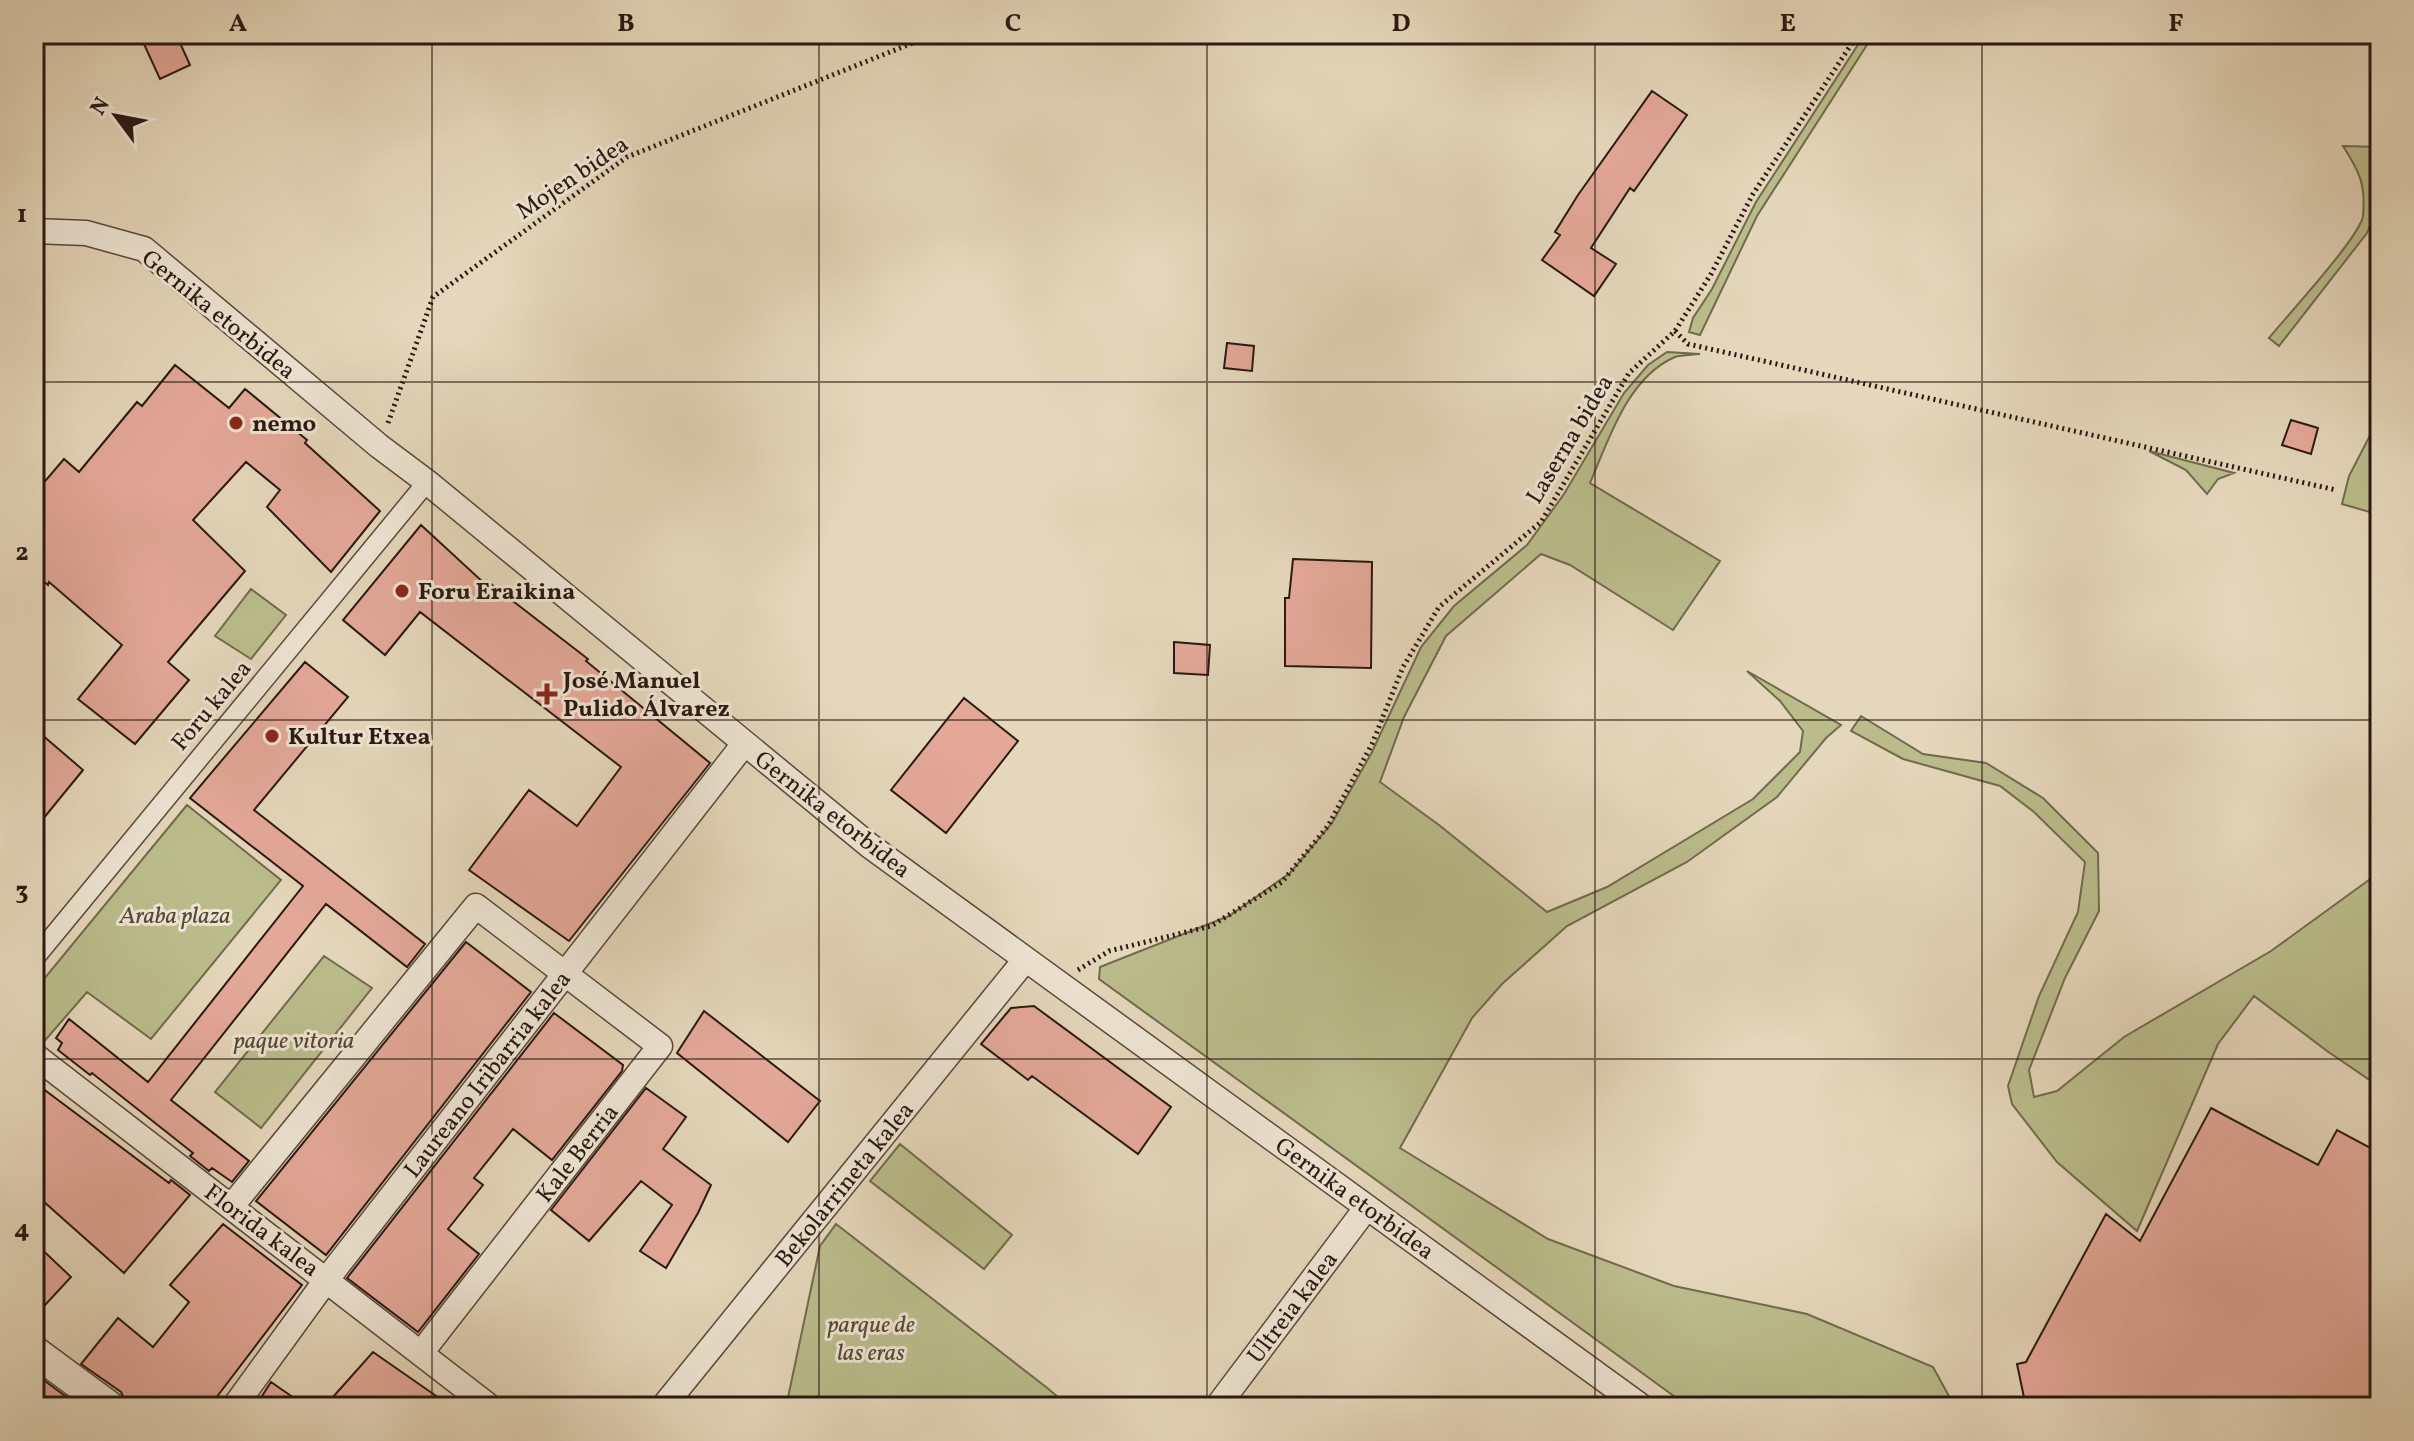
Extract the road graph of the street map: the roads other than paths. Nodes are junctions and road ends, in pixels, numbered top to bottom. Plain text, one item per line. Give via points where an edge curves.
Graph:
1 (34, 231) edge
2 (427, 482) junction
3 (744, 744) junction
4 (34, 959) edge
5 (1025, 960) junction
6 (565, 975) junction
7 (34, 1055) edge
8 (231, 1207) junction
9 (1367, 1207) junction
10 (327, 1279) junction
11 (34, 1351) edge
12 (421, 1353) junction
13 (110, 1407) edge
14 (234, 1407) edge
15 (490, 1407) edge
16 (663, 1407) edge
17 (1217, 1407) edge
18 (1642, 1407) edge

1 - 2 street, Gernika etorbidea via 86,233 144,249
2 - 3 street, Gernika etorbidea
2 - 4 street, Foru kalea
3 - 5 street, Gernika etorbidea via 870,846
3 - 6 street, Laureano Iribarria kalea
5 - 9 street, Gernika etorbidea
5 - 16 street, Bekolarrineta kalea
6 - 8 street, Kale Berria via 476,906
6 - 10 street, Laureano Iribarria kalea
6 - 12 street, Kale Berria via 660,1046
7 - 8 street, Florida kalea
8 - 10 street, Florida kalea
9 - 17 street, Ultreia kalea
9 - 18 street, Gernika etorbidea
10 - 12 street, Florida kalea
10 - 14 street, Laureano Iribarria kalea
11 - 13 street
12 - 15 street, Florida kalea

